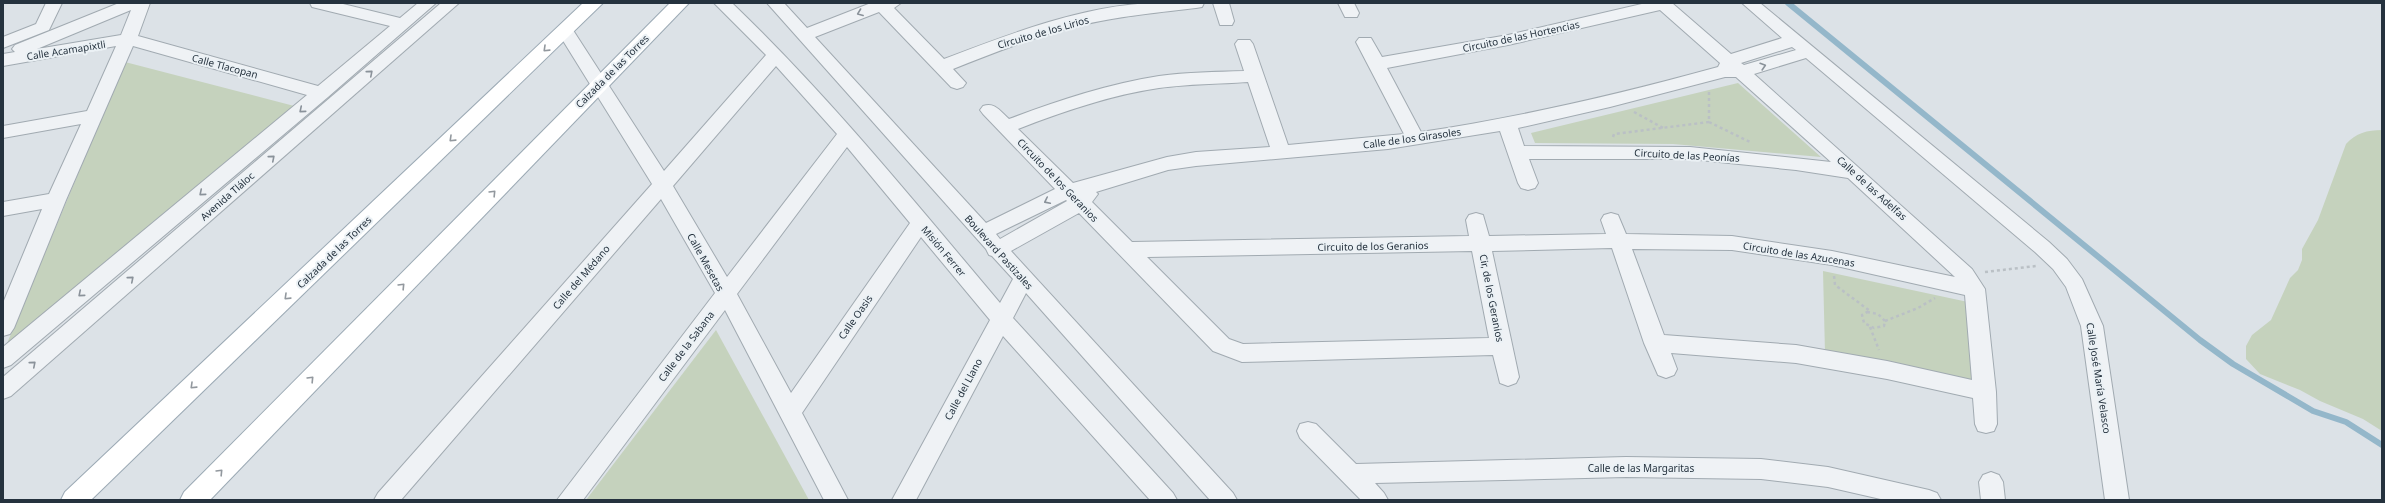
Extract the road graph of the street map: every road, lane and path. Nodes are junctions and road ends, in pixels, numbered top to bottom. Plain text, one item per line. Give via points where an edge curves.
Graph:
1 (54, 3) edge
2 (100, 3) edge
3 (134, 3) edge
4 (142, 3) edge
5 (318, 3) edge
6 (428, 3) edge
7 (451, 3) edge
8 (594, 3) edge
9 (680, 3) edge
10 (722, 3) edge
11 (775, 3) edge
12 (1196, 3) edge
13 (1221, 3) edge
14 (1750, 3) edge
15 (1663, 4) edge
16 (890, 6) edge
17 (1226, 21) dead end
18 (403, 24) junction
19 (43, 26) junction
20 (565, 31) junction
21 (128, 39) junction
22 (808, 40) junction
23 (1794, 40) junction
24 (3, 42) edge
25 (1366, 42) dead end
26 (1244, 44) dead end
27 (1808, 52) junction
28 (776, 55) junction
29 (3, 56) edge
30 (3, 60) edge
31 (1377, 64) junction
32 (941, 67) junction
33 (1726, 70) junction
34 (1255, 76) junction
35 (957, 84) dead end
36 (597, 86) junction
37 (322, 93) junction
38 (1613, 100) junction
39 (989, 110) dead end
40 (93, 116) junction
41 (1507, 124) junction
42 (1005, 127) junction
43 (1665, 129) junction
44 (3, 132) edge
45 (847, 134) junction
46 (1416, 139) junction
47 (1607, 151) junction
48 (1518, 152) junction
49 (1281, 153) junction
50 (1854, 172) junction
51 (1528, 183) dead end
52 (662, 184) junction
53 (1074, 197) junction
54 (56, 200) junction
55 (3, 209) edge
56 (1476, 220) dead end
57 (1611, 220) dead end
58 (921, 222) junction
59 (982, 233) junction
60 (1619, 241) junction
61 (1482, 244) junction
62 (996, 250) junction
63 (1126, 250) junction
64 (1832, 258) junction
65 (2060, 264) junction
66 (1023, 279) junction
67 (1966, 283) junction
68 (10, 293) edge
69 (725, 295) junction
70 (1870, 311) junction
71 (1001, 319) junction
72 (1885, 321) junction
73 (3, 328) edge
74 (1655, 342) junction
75 (1502, 346) junction
76 (3, 359) edge
77 (1666, 369) dead end
78 (1508, 377) dead end
79 (3, 390) edge
80 (1985, 392) junction
81 (790, 412) junction
82 (1986, 424) dead end
83 (1308, 431) dead end
84 (1351, 474) junction
85 (74, 500) edge
86 (193, 500) edge
87 (386, 500) edge
88 (569, 500) edge
89 (836, 500) edge
90 (904, 500) edge
91 (1165, 500) edge
92 (1225, 500) edge
93 (1376, 500) edge
94 (1928, 500) edge
95 (2117, 500) edge

1 - 19 street
2 - 19 street
3 - 29 street
4 - 21 street
5 - 18 street
6 - 18 street, Avenida Tláloc
79 -> 7 street, Avenida Tláloc
8 - 20 main road, Calzada de las Torres
9 - 36 main road, Calzada de las Torres
10 - 28 street, Misión Ferrer
11 - 22 street, Boulevard Pastizales
12 - 32 street, Circuito de los Lirios via 1100,16 1049,28
13 - 17 street
14 - 23 street, Calle José María Velasco
15 - 31 street, Circuito de las Hortencias via 1508,40
15 - 33 street, Calle de las Adelfas
16 - 22 street
16 - 32 street
18 - 37 street, Avenida Tláloc
19 - 24 street
20 - 36 street, Calle Mesetas
20 -> 85 main road, Calzada de las Torres
21 - 30 street, Calle Acamapixtli
21 - 37 street, Calle Tlacopan
21 - 40 street
22 - 59 street, Boulevard Pastizales
23 - 27 street, Calle José María Velasco
23 - 33 street, Calle de los Girasoles
25 - 31 street
26 - 34 street
33 -> 27 street, Calle de los Girasoles
27 - 65 street, Calle José María Velasco
28 - 45 street, Misión Ferrer
28 - 52 street, Calle del Médano
31 - 46 street
32 - 35 street
33 - 38 street, Calle de los Girasoles
33 - 43 path via 1709,122
33 - 50 street, Calle de las Adelfas
34 - 42 street via 1161,82 1119,90
34 - 49 street
36 - 52 street, Calle Mesetas
86 -> 36 main road, Calzada de las Torres
37 -> 76 street, Avenida Tláloc
38 - 41 street, Calle de los Girasoles
38 - 43 path
39 - 42 street, Circuito de los Geranios
40 - 44 street
40 - 54 street
41 - 46 street, Calle de los Girasoles
41 - 48 street
42 - 53 street, Circuito de los Geranios
43 - 47 path via 1614,134
45 - 58 street, Misión Ferrer
45 - 69 street, Calle de la Sabana
46 - 49 street, Calle de los Girasoles
47 - 48 street, Circuito de las Peonías
47 - 50 street, Circuito de las Peonías via 1704,154
48 - 51 street
49 - 53 street, Calle de los Girasoles via 1196,159 1166,164 1097,185
50 - 67 street, Calle de las Adelfas
52 - 69 street, Calle Mesetas
52 - 87 street, Calle del Médano
53 -> 59 street, Calle de los Girasoles
53 - 62 street, Calle de los Girasoles
53 - 63 street, Circuito de los Geranios
54 - 55 street
54 - 68 street
56 - 61 street, Cir, de los Geranios
57 - 60 street
58 - 71 street, Misión Ferrer
58 - 81 street, Calle Oasis
59 - 62 street, Boulevard Pastizales
60 - 61 street, Circuito de los Geranios
60 - 64 street, Circuito de las Azucenas via 1732,243
60 - 74 street
61 - 63 street, Circuito de los Geranios
61 - 75 street, Cir, de los Geranios
62 - 66 street, Boulevard Pastizales
63 - 75 street, Circuito de los Geranios via 1221,345 1230,350 1242,353
64 - 67 street, Circuito de las Azucenas
64 - 70 path via 1835,285
65 - 67 path
65 - 95 street, Calle José María Velasco via 2075,284 2092,326
66 - 71 street, Calle del Llano
66 - 92 street, Boulevard Pastizales
67 - 72 path via 1918,308
67 - 80 street
68 - 73 street
69 - 81 street, Calle Mesetas
69 - 88 street, Calle de la Sabana
70 - 72 path via 1877,313
70 - 72 path via 1862,315 1862,320 1867,325 1881,328
71 - 90 street, Calle del Llano
71 - 91 street, Misión Ferrer
74 - 77 street
74 - 80 street via 1796,354 1887,370
75 - 78 street, Cir, de los Geranios
80 - 82 street
81 - 89 street, Calle Mesetas
83 - 84 street
84 - 93 street
84 - 94 street, Calle de las Margaritas via 1626,467 1761,469 1828,477

